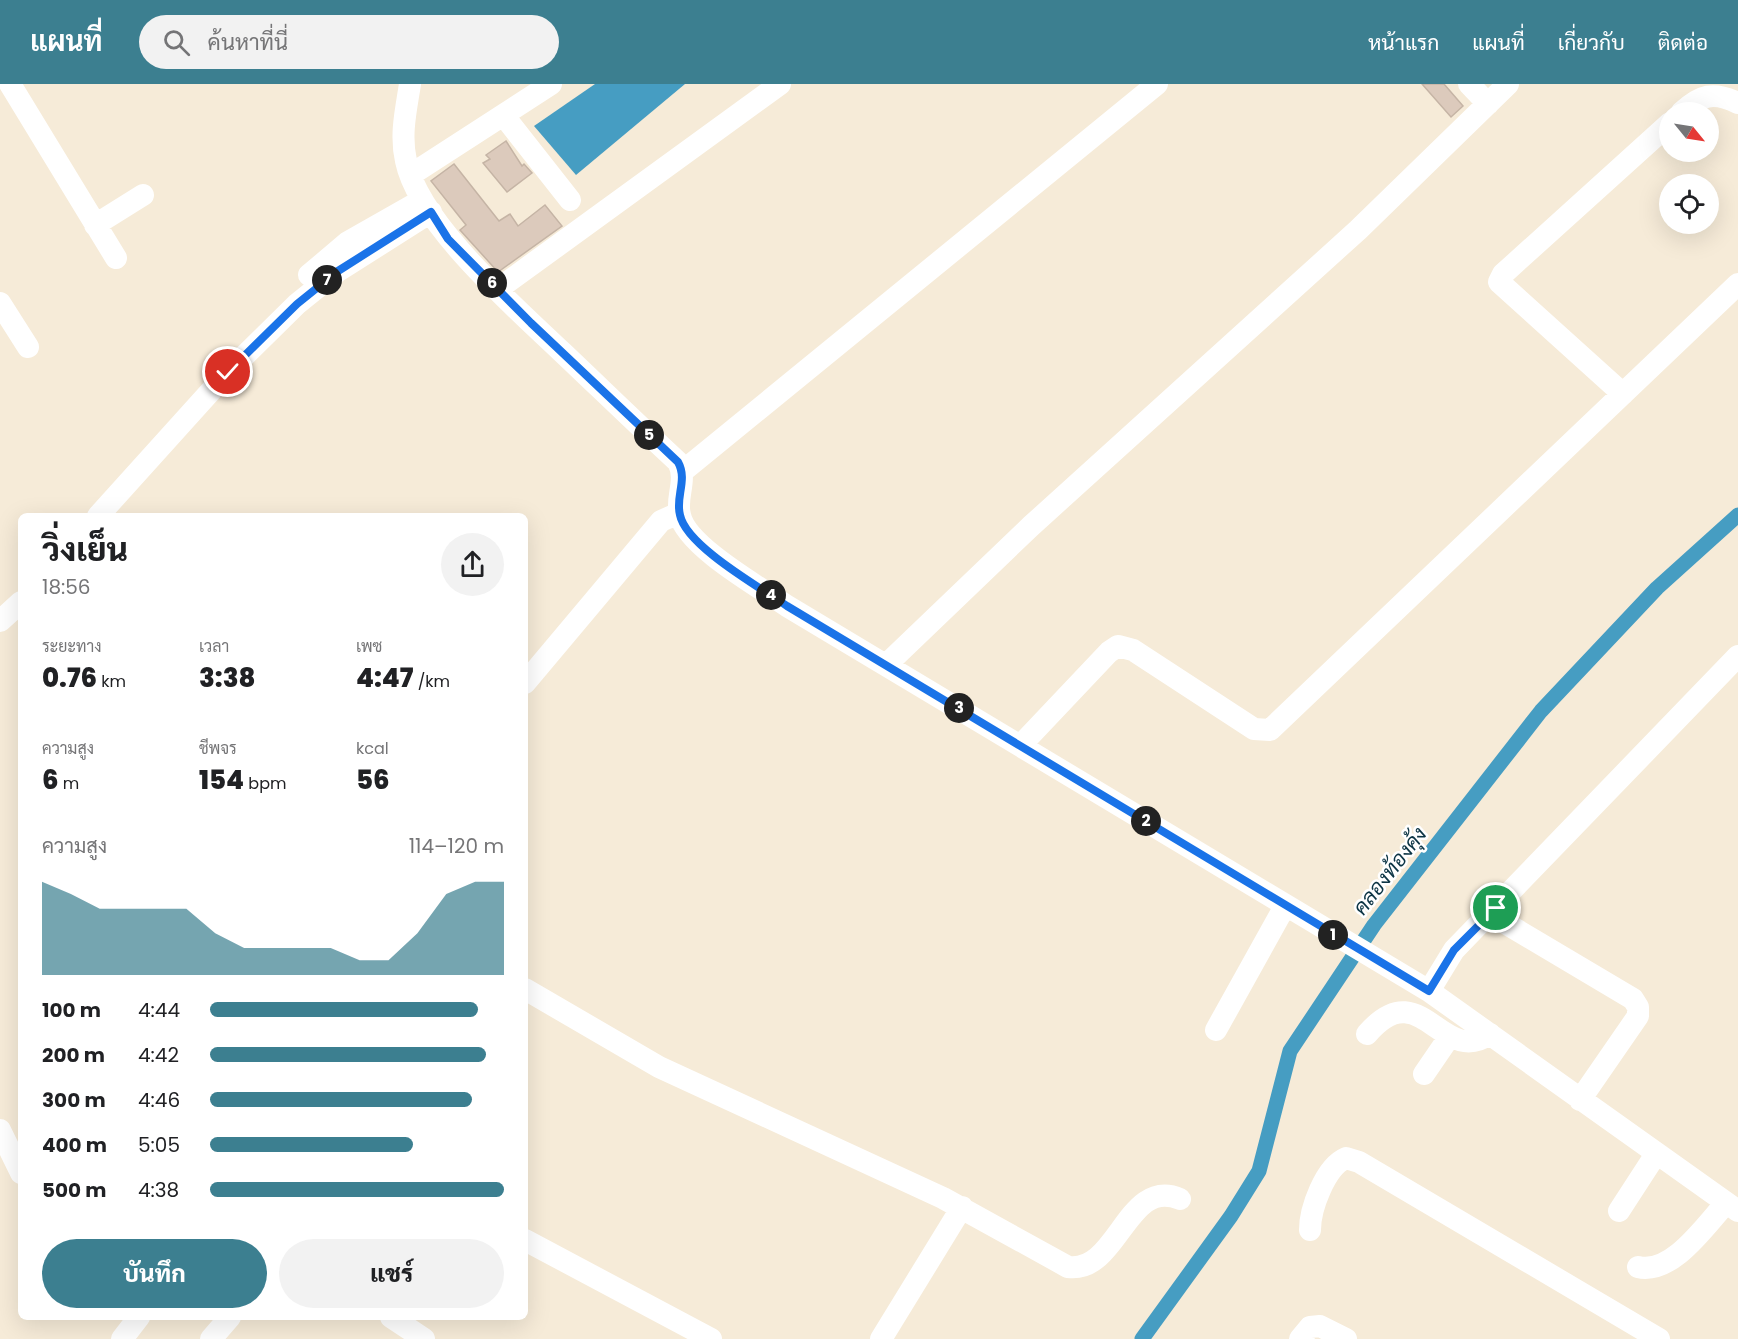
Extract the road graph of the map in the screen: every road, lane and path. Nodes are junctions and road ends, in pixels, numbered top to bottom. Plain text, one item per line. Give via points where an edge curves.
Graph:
1 (10, 84) edge
2 (410, 84) edge
3 (551, 84) edge
4 (780, 84) edge
5 (1157, 84) edge
6 (1469, 84) edge
7 (1508, 84) edge
8 (1693, 102) edge
9 (1738, 103) edge
10 (1488, 104) junction
11 (504, 116) junction
12 (1659, 133) edge
13 (412, 174) junction
14 (143, 195) dead end
15 (570, 200) dead end
16 (427, 206) junction
17 (95, 225) junction
18 (116, 258) dead end
19 (1738, 284) edge
20 (498, 289) junction
21 (0, 303) edge
22 (246, 333) dead end
23 (28, 347) dead end
24 (1623, 394) junction
25 (683, 471) junction
26 (101, 513) edge
27 (679, 513) junction
28 (18, 605) edge
29 (0, 621) edge
30 (1738, 656) edge
31 (886, 665) junction
32 (528, 679) edge
33 (1021, 745) junction
34 (1285, 906) junction
35 (1490, 914) junction
36 (528, 991) edge
37 (1429, 991) junction
38 (1216, 1030) dead end
39 (1366, 1034) dead end
40 (1490, 1034) junction
41 (1450, 1036) junction
42 (1424, 1074) dead end
43 (1580, 1100) junction
44 (0, 1130) edge
45 (1656, 1154) junction
46 (18, 1167) edge
47 (1180, 1198) dead end
48 (962, 1207) junction
49 (1732, 1207) edge
50 (1619, 1211) dead end
51 (1310, 1230) dead end
52 (528, 1242) edge
53 (1638, 1267) dead end
54 (137, 1320) edge
55 (227, 1320) edge
56 (396, 1320) edge
57 (122, 1339) edge
58 (211, 1339) edge
59 (424, 1339) edge
60 (711, 1339) edge
61 (881, 1339) edge
62 (1300, 1339) edge
63 (1346, 1339) edge
64 (1659, 1339) edge

1 - 17 street
2 - 13 street via 403,128 406,162
3 - 11 street
4 - 20 street
5 - 25 street
6 - 10 street
7 - 10 street
8 - 9 street via 1706,96
10 - 31 street via 1358,230 1031,526
11 - 13 street
11 - 15 street
12 - 24 street via 1503,274 1499,282
13 - 16 street
14 - 17 street
16 - 20 street via 448,239
16 - 22 street via 348,242
16 - 26 street via 297,304 228,372
17 - 18 street
19 - 24 street
20 - 25 street
21 - 23 street
24 - 33 street via 1270,730 1254,729 1133,650 1118,646
25 - 27 street
27 - 31 street via 688,534 722,561 787,606
27 - 32 street via 661,520
28 - 29 street
30 - 35 street
31 - 33 street
33 - 34 street
34 - 37 street
34 - 38 street
35 - 37 street via 1454,950
35 - 43 street via 1633,999 1638,1007 1638,1016
36 - 48 street via 659,1067
37 - 40 street
39 - 41 street via 1385,1016 1405,1013
40 - 41 street via 1478,1043 1467,1044
40 - 43 street
41 - 42 street
43 - 45 street
44 - 46 street
45 - 49 street
45 - 50 street
47 - 48 street via 1164,1195 1149,1201 1135,1212 1101,1256 1076,1268 1056,1261
48 - 61 street
49 - 53 street via 1665,1264 1648,1269
51 - 64 street via 1313,1203 1332,1170 1346,1158 1359,1162
52 - 60 street
54 - 57 street
55 - 58 street
56 - 59 street
62 - 63 street via 1310,1327 1320,1326

